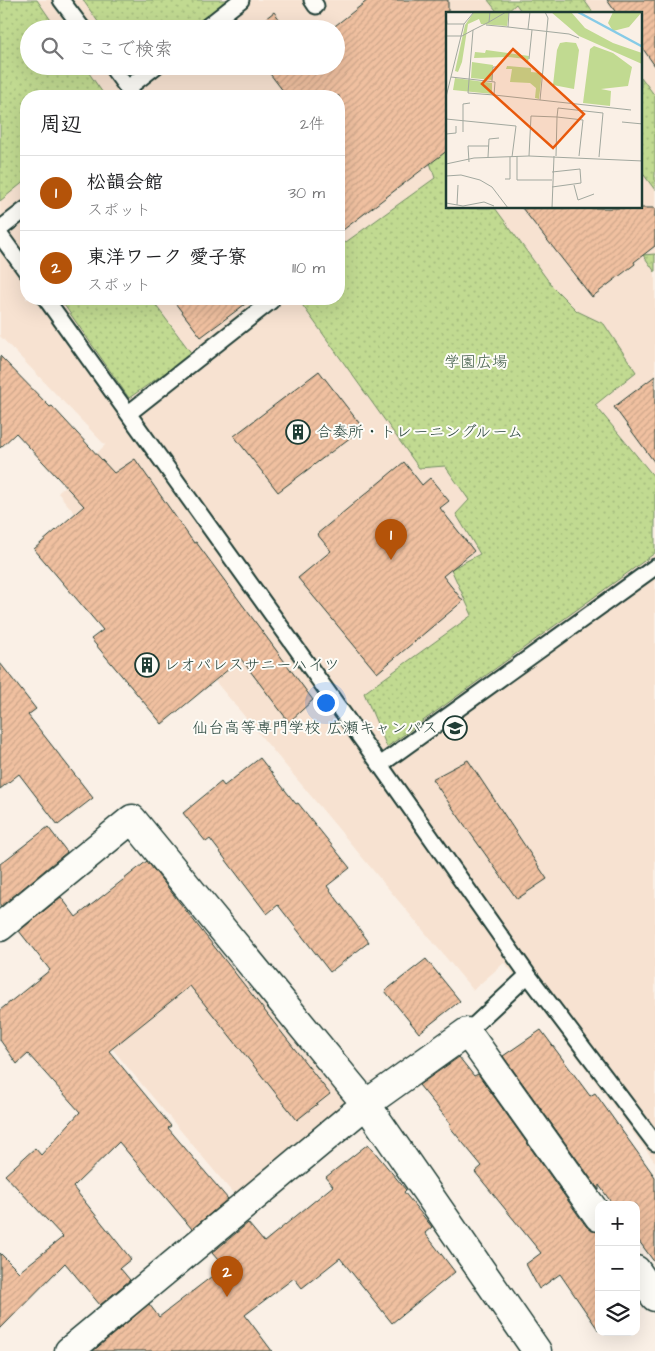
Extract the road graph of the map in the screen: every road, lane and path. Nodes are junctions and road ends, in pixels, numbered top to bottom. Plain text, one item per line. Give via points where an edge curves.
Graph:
1 (61, 0) edge
2 (242, 0) edge
3 (76, 20) edge
4 (216, 20) edge
5 (118, 75) edge
6 (147, 75) edge
7 (129, 90) edge
8 (132, 90) edge
9 (20, 213) edge
10 (0, 228) edge
11 (0, 236) edge
12 (20, 264) edge
13 (50, 305) edge
14 (266, 305) edge
15 (130, 413) junction
16 (655, 567) edge
17 (380, 765) junction
18 (0, 927) edge
19 (528, 975) junction
20 (467, 1032) junction
21 (366, 1104) junction
22 (655, 1143) edge
23 (595, 1211) edge
24 (640, 1276) edge
25 (655, 1297) edge
26 (69, 1351) edge
27 (537, 1351) edge

1 - 3 lane
2 - 4 lane
5 - 7 lane
6 - 8 lane
9 - 10 lane
11 - 12 lane
13 - 15 lane
14 - 15 lane
15 - 17 lane
16 - 17 lane
17 - 19 lane
18 - 21 street via 132,819
19 - 20 lane
19 - 22 lane
20 - 21 street
20 - 23 street
21 - 26 street
21 - 27 street
24 - 25 street

